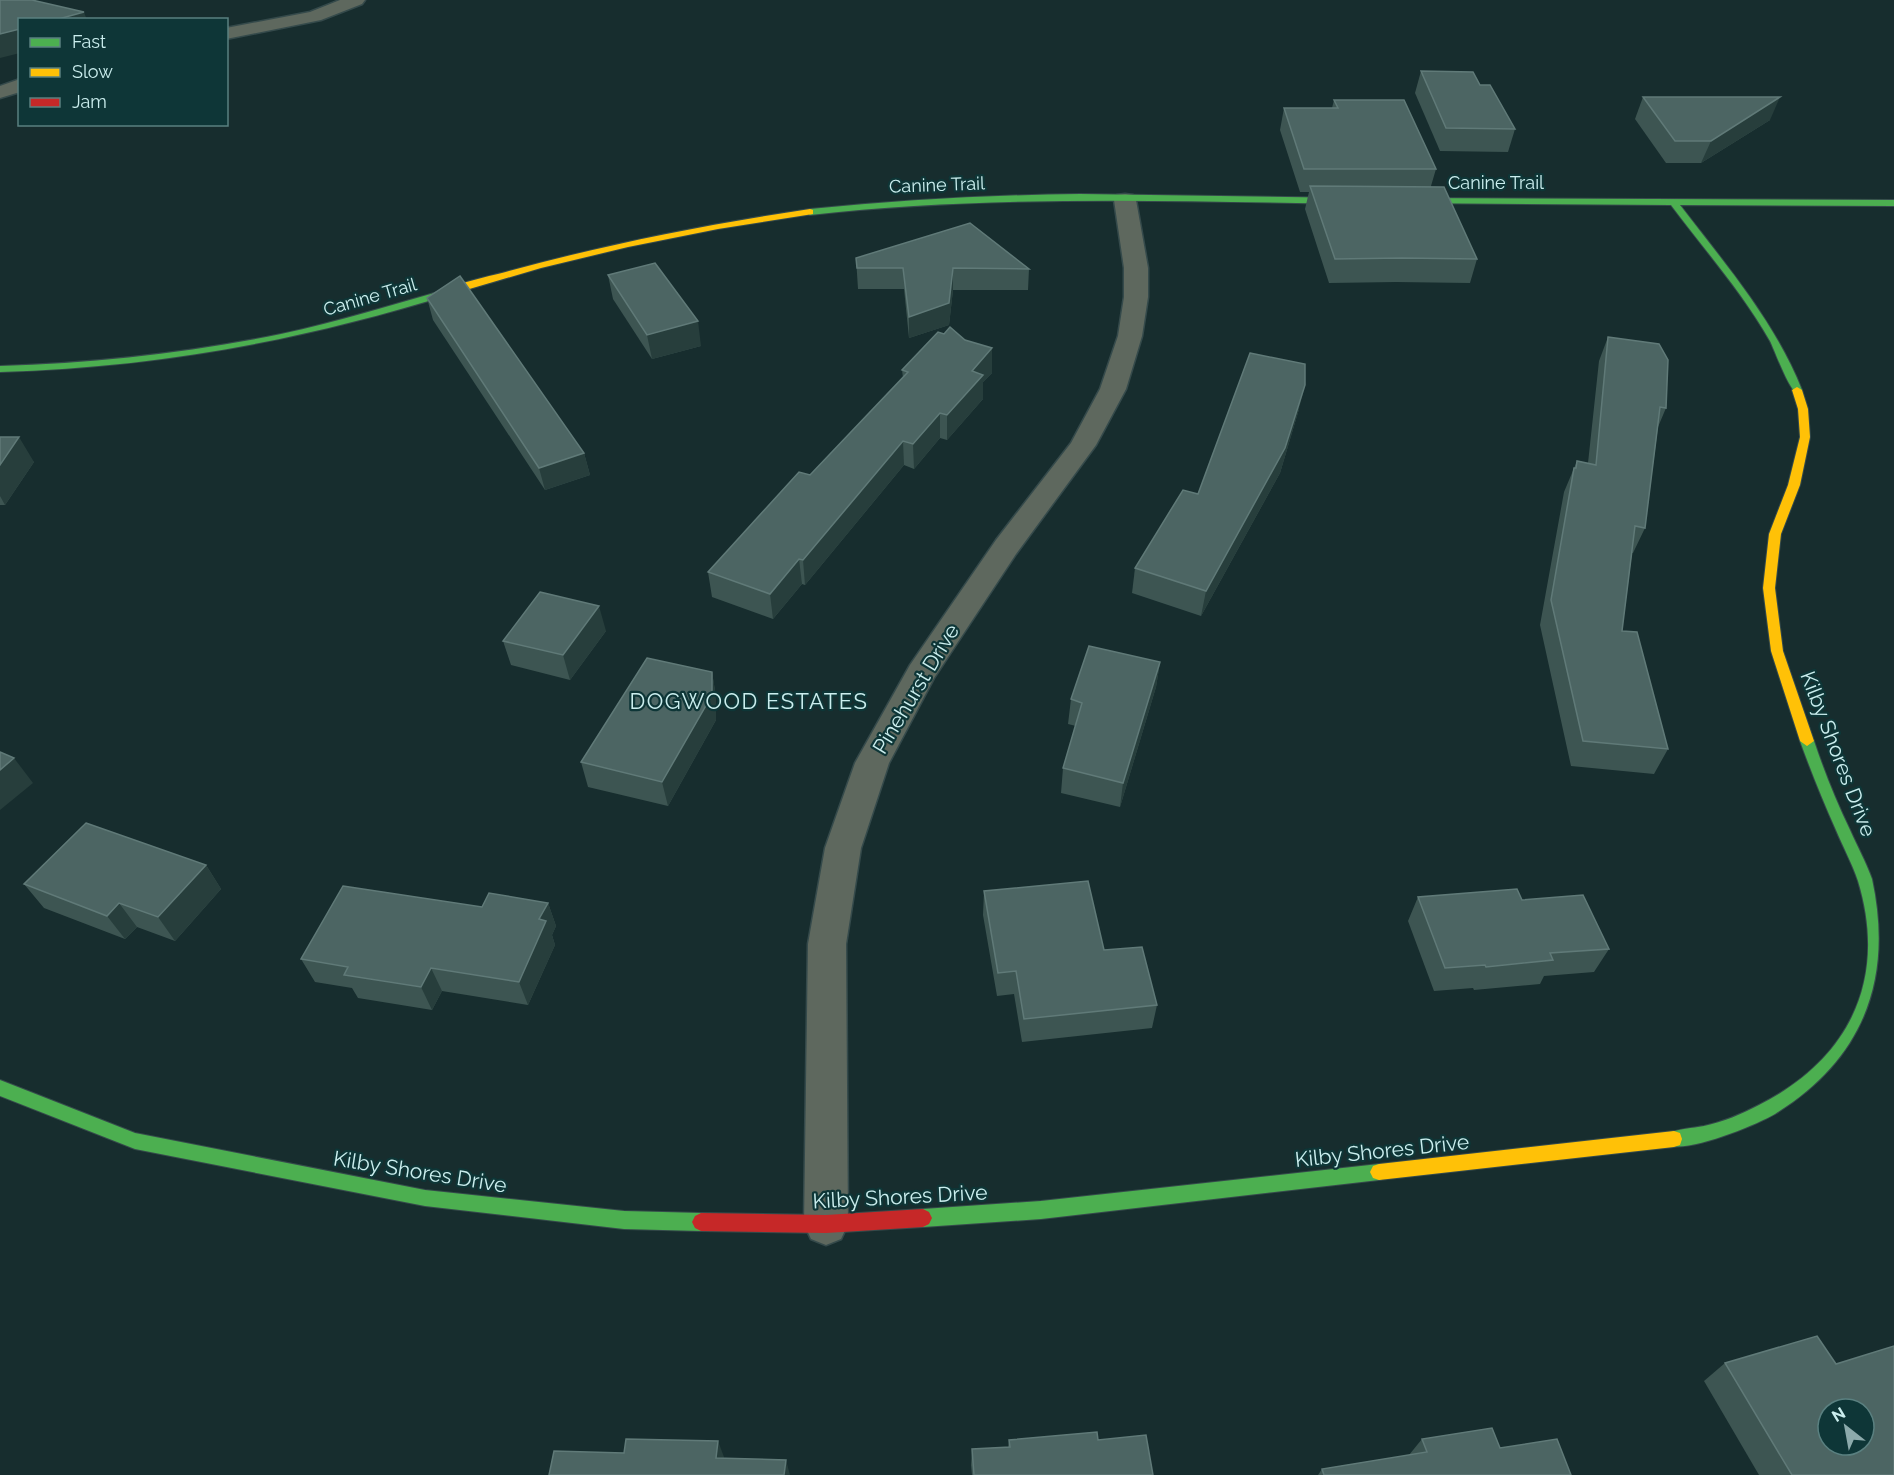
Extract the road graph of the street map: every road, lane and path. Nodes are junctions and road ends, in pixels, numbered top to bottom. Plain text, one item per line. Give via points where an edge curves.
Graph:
1 (356, 0) edge
2 (228, 34) edge
3 (18, 86) edge
4 (0, 92) edge
5 (1125, 200) junction
6 (1363, 201) edge
7 (1387, 201) edge
8 (1673, 202) junction
9 (1894, 203) edge
10 (0, 369) edge
11 (0, 1088) edge
12 (826, 1224) junction

1 - 2 street via 315,16
3 - 4 street
5 - 6 street, Canine Trail
5 - 10 street, Canine Trail via 899,203 741,222 596,252 323,330 219,352 136,363
5 - 12 street, Pinehurst Drive via 1136,268 1136,297 1130,336 1113,389 1083,445 1006,547 921,674 872,763 843,848 827,944
7 - 8 street, Canine Trail
8 - 9 street, Canine Trail
8 - 12 street, Kilby Shores Drive via 1768,328 1788,363 1803,409 1805,437 1794,485 1775,534 1769,588 1777,651 1818,774 1867,886 1876,945 1871,991 1852,1035 1811,1082 1752,1118 1694,1137 1041,1210
11 - 12 street, Kilby Shores Drive via 135,1141 425,1198 624,1220

